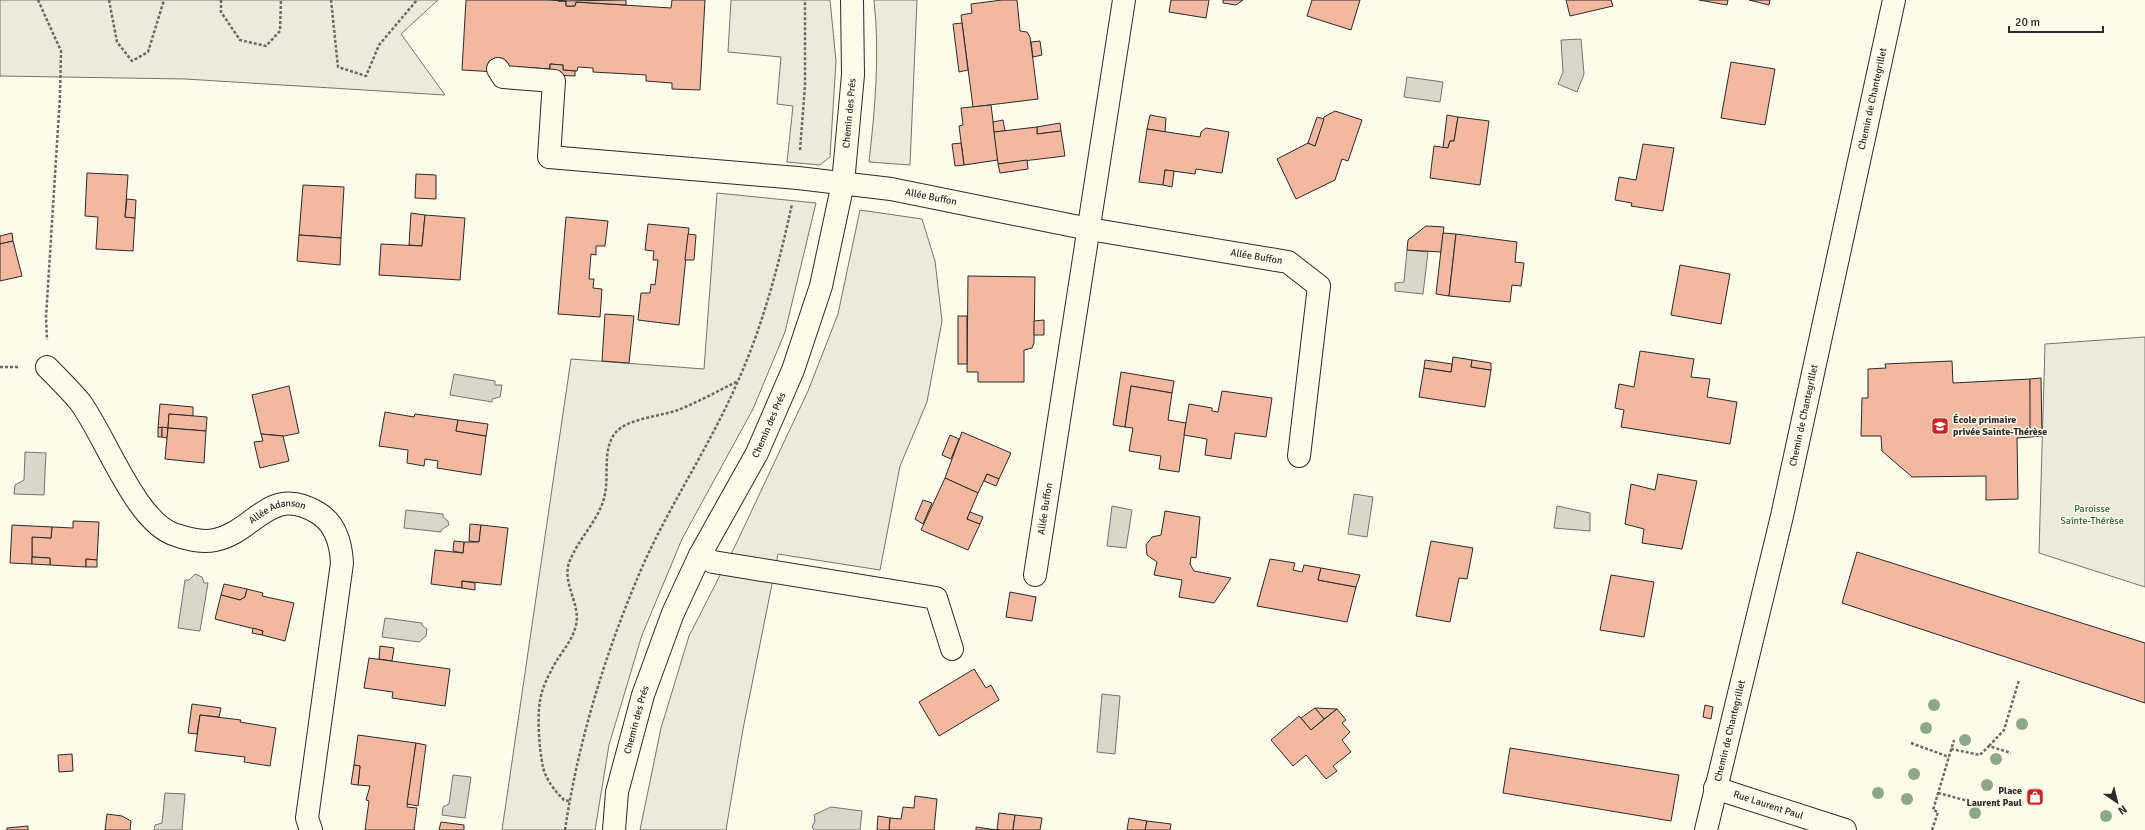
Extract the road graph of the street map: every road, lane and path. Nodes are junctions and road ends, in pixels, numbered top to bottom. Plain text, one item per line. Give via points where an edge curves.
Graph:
1 (38, 0) edge
2 (109, 0) edge
3 (164, 0) edge
4 (221, 0) edge
5 (281, 0) edge
6 (331, 0) edge
7 (417, 0) edge
8 (805, 0) edge
9 (852, 0) edge
10 (1124, 0) edge
11 (1894, 0) edge
12 (498, 69) dead end
13 (798, 178) junction
14 (843, 183) junction
15 (1089, 229) junction
16 (47, 366) junction
17 (0, 367) edge
18 (738, 381) junction
19 (1298, 456) dead end
20 (700, 555) junction
21 (1035, 575) dead end
22 (952, 649) dead end
23 (2019, 680) dead end
24 (1954, 740) dead end
25 (1911, 743) dead end
26 (1989, 746) junction
27 (1951, 749) junction
28 (2011, 753) dead end
29 (1949, 757) junction
30 (1715, 788) junction
31 (1938, 793) junction
32 (569, 801) junction
33 (1991, 806) dead end
34 (311, 830) edge
35 (565, 830) edge
36 (614, 830) edge
37 (1706, 830) edge
38 (1845, 830) edge
39 (1932, 830) edge

1 - 16 path via 61,51 46,317
2 - 3 path via 117,42 132,60 148,52
4 - 5 path via 221,12 240,40 266,46 280,31
6 - 7 path via 338,67 366,76 379,45
8 - 13 path via 805,86
9 - 14 street, Chemin des Prés via 853,75
10 - 15 street, Allée Buffon
11 - 30 street, Chemin de Chantegrillet via 1782,516
12 - 13 street, Allée Buffon via 503,77 554,81 549,158
13 - 14 street, Allée Buffon
13 - 18 path via 780,257
14 - 15 street, Allée Buffon via 891,189
14 - 20 street, Chemin des Prés via 821,286 793,370 757,453
15 - 19 street, Allée Buffon via 1288,262 1319,286
15 - 21 street, Allée Buffon
16 - 17 path
16 - 34 street, Allée Adanson via 80,403 140,503 155,522 174,535 195,541 215,540 233,534 268,509 286,504 305,505 323,516 334,530 341,544 342,562 307,818
18 - 32 path via 640,572 598,681
18 - 32 path via 678,410 627,425 617,431 610,441 603,500 597,517 568,565 577,624 542,693 539,726 544,768 552,787 564,800
20 - 22 street via 713,562 936,598
20 - 36 street, Chemin des Prés via 674,613 643,695 617,792
23 - 26 path via 2004,730
24 - 27 path
25 - 29 path
26 - 27 path via 1980,755
26 - 28 path
27 - 29 path
29 - 31 path
30 - 37 street, Chemin de Chantegrillet
30 - 38 street, Rue Laurent Paul
31 - 33 path
31 - 39 path via 1933,810 1938,812
32 - 35 path

